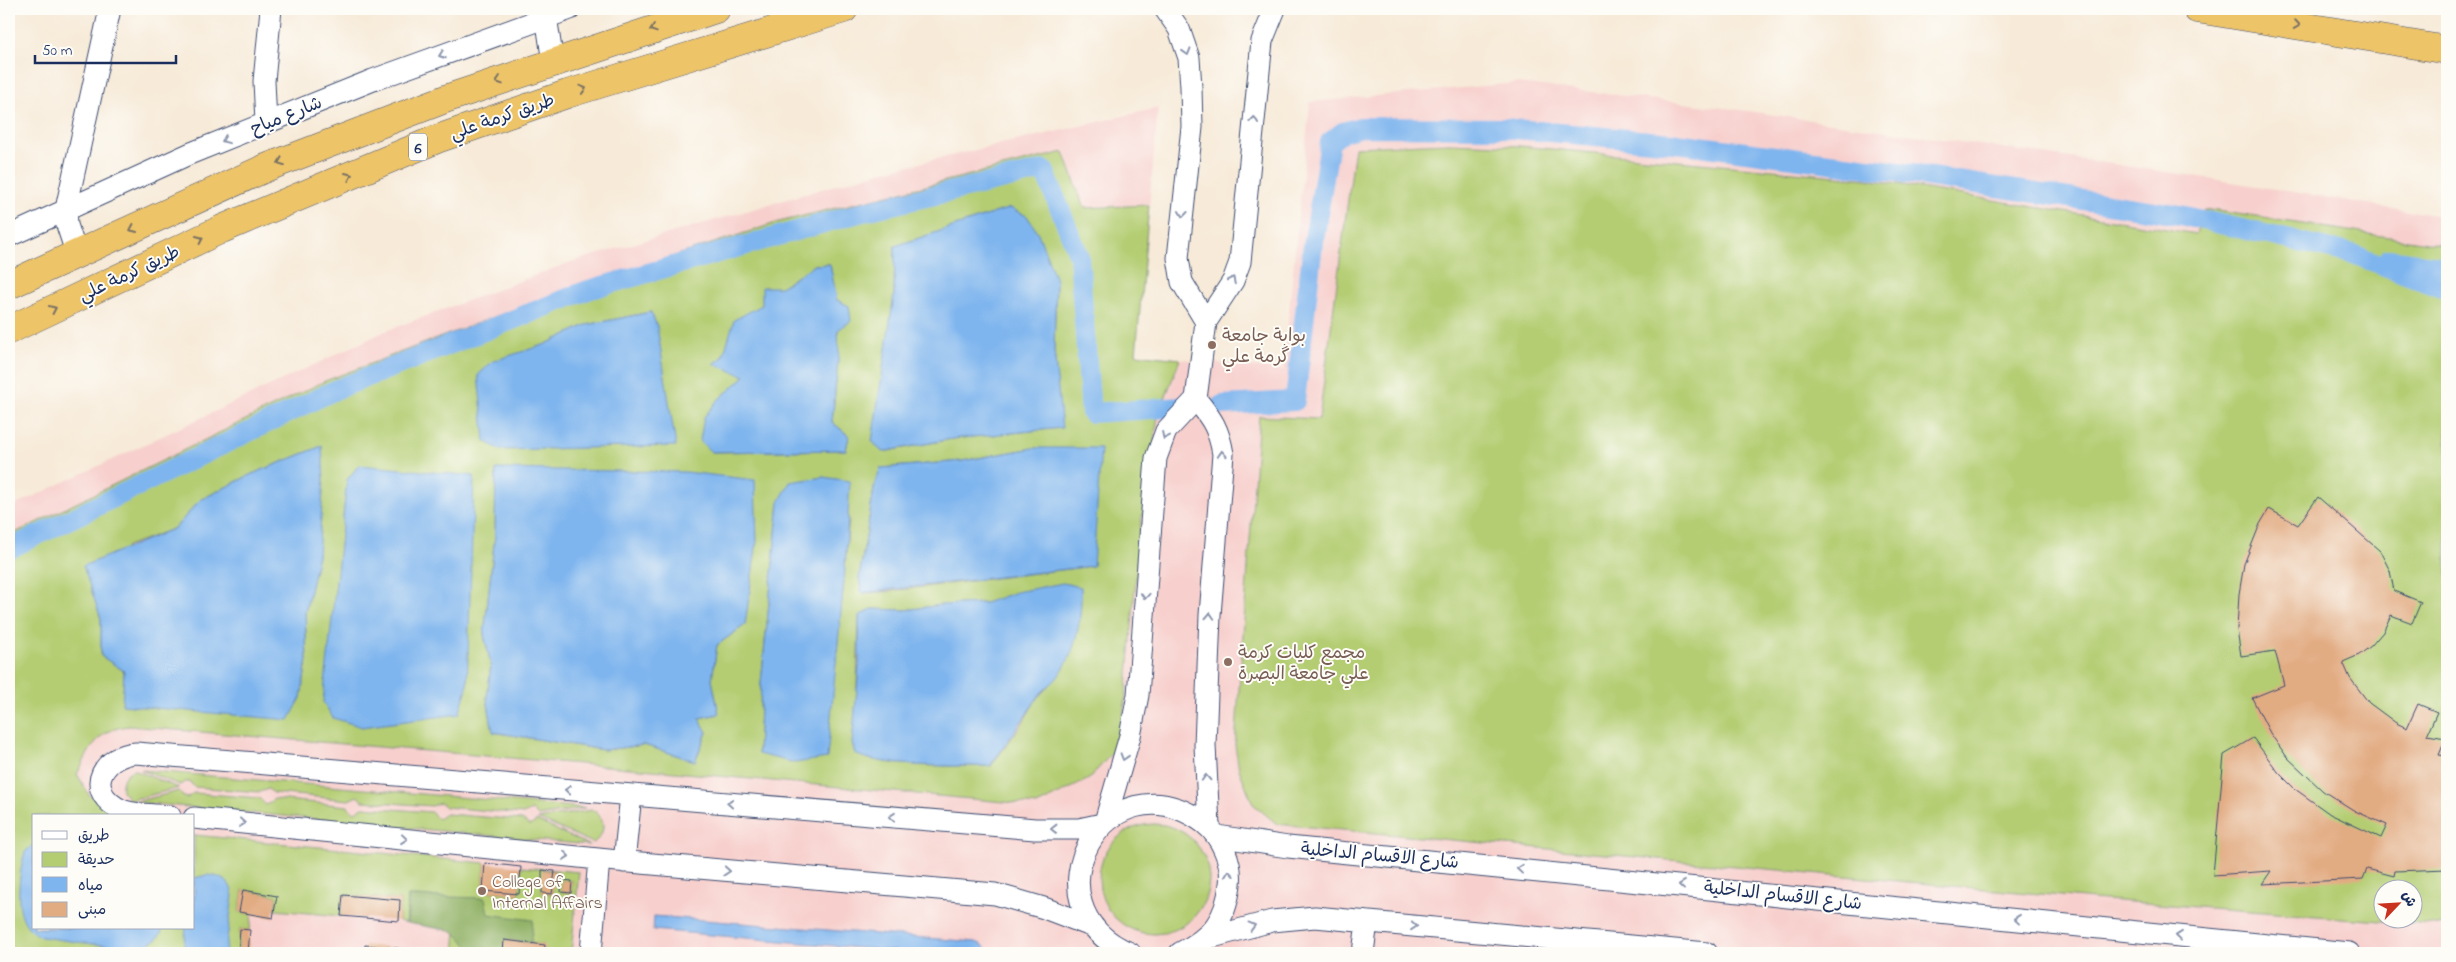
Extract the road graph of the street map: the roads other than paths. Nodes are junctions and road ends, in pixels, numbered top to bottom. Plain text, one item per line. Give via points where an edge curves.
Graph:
1 (110, 9) edge
2 (271, 9) edge
3 (570, 9) edge
4 (716, 9) edge
5 (844, 9) edge
6 (1165, 9) edge
7 (1275, 9) edge
8 (2197, 9) edge
9 (546, 13) edge
10 (2447, 50) edge
11 (553, 63) junction
12 (266, 124) junction
13 (66, 209) junction
14 (9, 236) edge
15 (76, 254) junction
16 (9, 285) edge
17 (1206, 322) junction
18 (9, 330) edge
19 (1196, 399) junction
20 (631, 795) junction
21 (150, 814) edge
22 (195, 818) edge
23 (1103, 823) junction
24 (1213, 832) junction
25 (599, 859) junction
26 (624, 862) junction
27 (1367, 922) junction
28 (1096, 938) edge
29 (1195, 947) edge
30 (591, 953) edge
31 (1130, 953) edge
32 (1363, 953) edge
33 (1707, 953) edge
34 (2350, 953) edge

1 - 13 street
2 - 12 street via 264,81
3 - 9 street, شارع مياح
4 -> 11 highway, طريق كرمة علي / 6
18 -> 5 highway, طريق كرمة علي / 6 via 222,229 437,139 577,91
6 -> 17 street via 1179,29 1189,58 1191,87 1192,127 1178,258 1182,282
17 -> 7 street via 1233,281 1240,262 1262,41
8 -> 10 highway
9 - 11 street
9 -> 12 street, شارع مياح
11 -> 15 highway, طريق كرمة علي / 6 via 448,98 268,167
12 -> 13 street, شارع مياح via 189,154
13 - 14 street, شارع مياح
13 - 15 street
15 - 16 highway, طريق كرمة علي / 6
17 - 19 street
19 -> 23 street via 1166,431 1156,458 1138,695 1130,736
24 -> 19 street via 1205,745 1210,614 1223,454 1220,433
20 -> 21 street via 136,753 115,758 100,774 101,788 107,800 117,808
23 -> 20 street via 1079,829 1035,829
20 - 26 street
22 -> 25 street
23 - 24 street via 1124,810 1146,804 1169,805 1190,813
23 - 28 street via 1085,848 1078,868 1083,910
29 -> 24 street via 1220,921 1228,901 1231,878 1227,856
34 -> 24 street, شارع الاقسام الداخلية via 1288,847
25 - 26 street
25 - 30 street
26 -> 28 street via 995,894 1044,908
29 -> 27 street via 1272,920
27 - 32 street
27 -> 33 street
28 - 31 street

